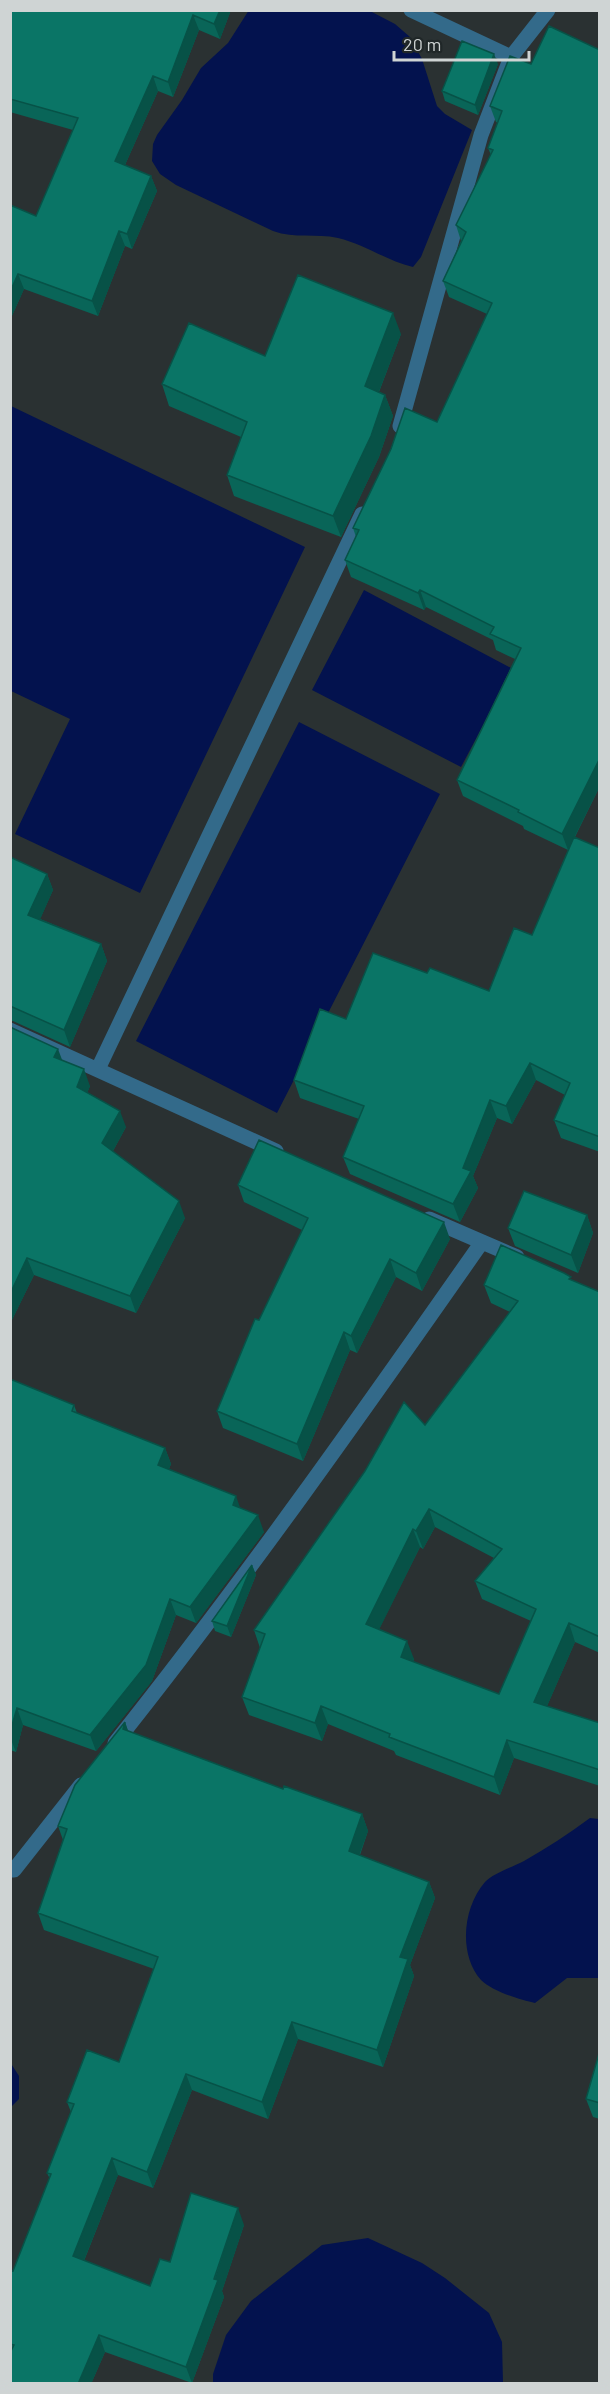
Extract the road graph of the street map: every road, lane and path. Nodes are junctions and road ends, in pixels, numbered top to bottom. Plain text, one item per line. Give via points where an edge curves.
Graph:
1 (411, 10) edge
2 (548, 10) edge
3 (511, 57) junction
4 (394, 442) edge
5 (367, 503) edge
6 (10, 1030) edge
7 (98, 1069) junction
8 (290, 1157) edge
9 (418, 1214) edge
10 (482, 1242) junction
11 (535, 1265) edge
12 (107, 1753) edge
13 (93, 1771) edge
14 (10, 1870) edge

1 - 3 street
2 - 3 street
3 - 4 street via 481,135 408,404
5 - 7 street
6 - 7 street
7 - 8 street
9 - 10 street
10 - 11 street
10 - 12 street via 339,1446 186,1654
13 - 14 street via 14,1870

